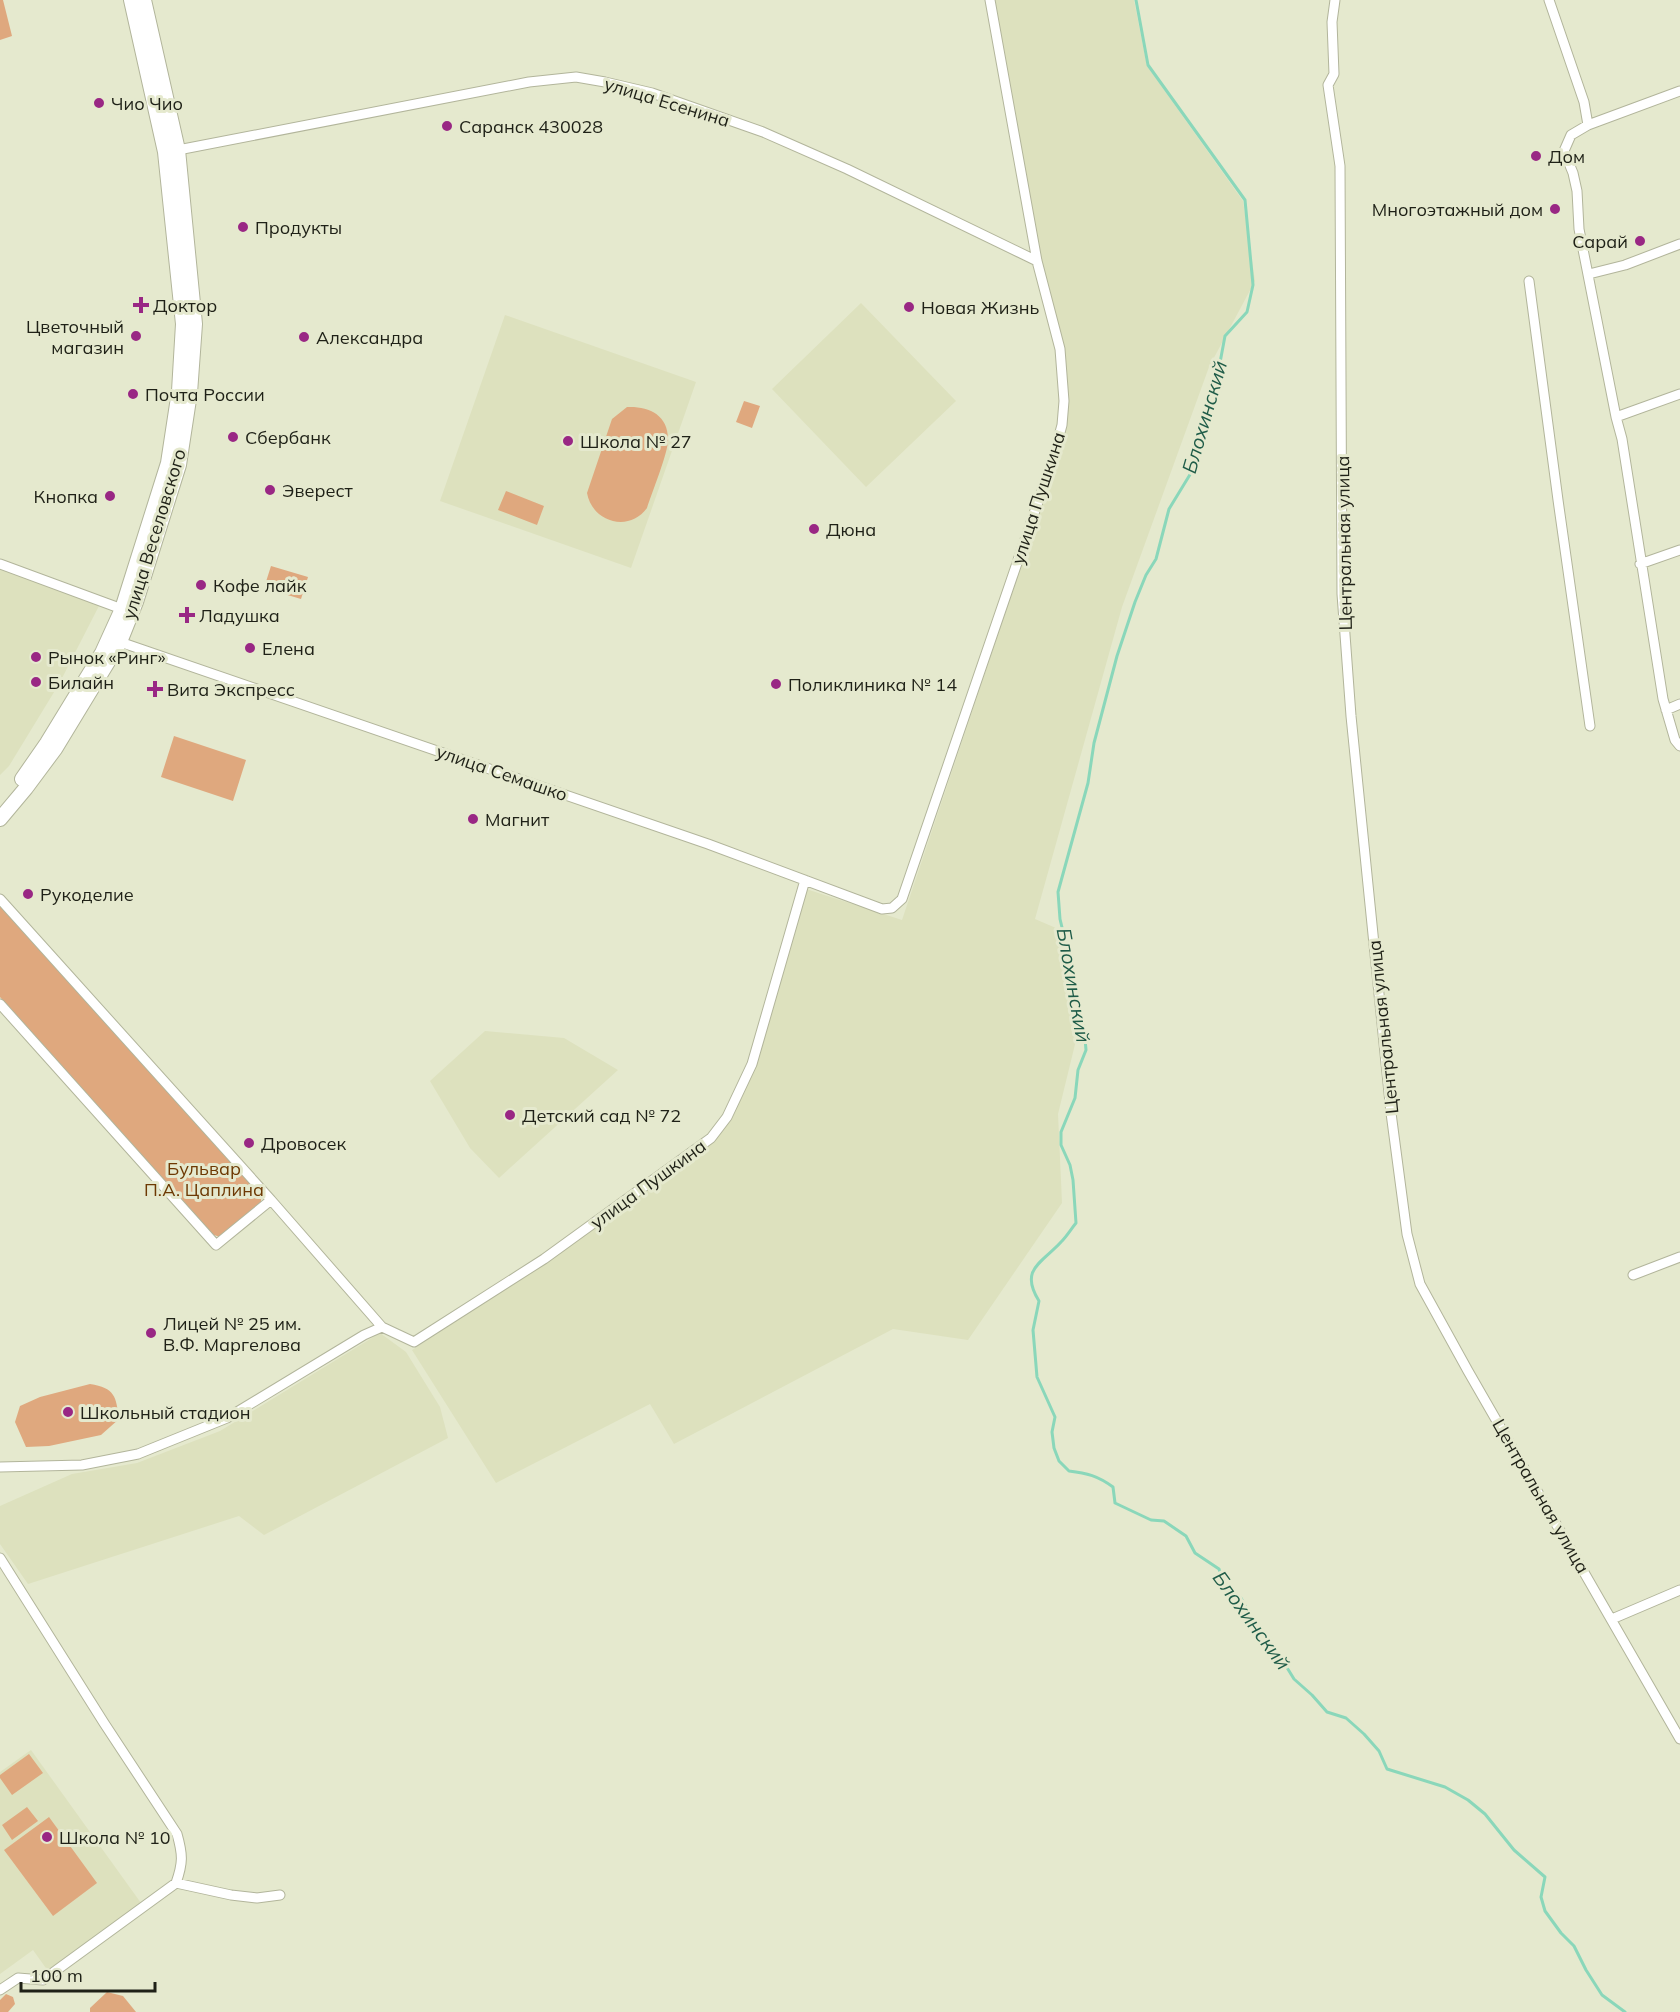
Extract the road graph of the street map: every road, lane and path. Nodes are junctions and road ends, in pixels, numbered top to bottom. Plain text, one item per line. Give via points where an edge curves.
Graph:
1 (131, 0) edge
2 (144, 0) edge
3 (990, 0) edge
4 (1335, 0) edge
5 (1549, 0) edge
6 (1680, 91) edge
7 (1588, 125) junction
8 (172, 151) junction
9 (1680, 244) edge
10 (1037, 261) junction
11 (1589, 274) junction
12 (1529, 281) dead end
13 (1680, 394) edge
14 (1616, 417) junction
15 (174, 464) junction
16 (1680, 550) edge
17 (0, 564) edge
18 (1640, 564) junction
19 (122, 609) junction
20 (115, 640) junction
21 (1680, 704) edge
22 (1666, 710) junction
23 (1590, 726) dead end
24 (1680, 746) edge
25 (0, 805) edge
26 (0, 819) edge
27 (805, 880) junction
28 (0, 899) edge
29 (892, 908) joint
30 (0, 1005) edge
31 (271, 1200) junction
32 (1680, 1257) edge
33 (1633, 1275) dead end
34 (382, 1327) junction
35 (0, 1467) edge
36 (0, 1558) edge
37 (1680, 1590) edge
38 (1612, 1619) junction
39 (1680, 1738) edge
40 (176, 1883) junction
41 (280, 1894) dead end
42 (0, 1990) edge

1 - 8 main road, улица Веселовского
2 - 8 main road, улица Веселовского
3 - 10 street, улица Пушкина
4 - 38 street, Центральная улица via 1334,74 1328,85 1340,166 1344,616 1386,1066 1407,1234 1420,1284
5 - 7 street via 1584,102
6 - 7 street
7 - 11 street via 1571,135 1564,151 1577,191 1579,229
8 - 10 street, улица Есенина via 529,82 576,77 652,93 763,132
8 - 15 main road, улица Веселовского via 195,324 190,393
9 - 11 street
10 - 29 street, улица Пушкина via 1060,349 1062,425 902,899
11 - 14 street
12 - 23 street
13 - 14 street
14 - 18 street
15 - 19 main road, улица Веселовского
15 - 20 main road, улица Веселовского via 136,602
16 - 18 street
17 - 19 street
18 - 22 street
19 - 20 main road, улица Веселовского
20 - 25 main road, улица Веселовского via 47,743
20 - 26 main road, улица Веселовского via 55,749
20 - 27 street, улица Семашко
21 - 22 street
22 - 24 street
27 - 29 street, улица Семашко via 882,909
27 - 34 street, улица Пушкина via 752,1064 727,1117 711,1138 547,1257 414,1342
28 - 31 street
30 - 31 street via 216,1245
31 - 34 street
32 - 33 street
34 - 35 street via 227,1418 138,1454 82,1465
36 - 40 street via 177,1834 183,1853
37 - 38 street
38 - 39 street, Центральная улица
40 - 41 street via 257,1898
40 - 42 street via 44,1980 18,1978

